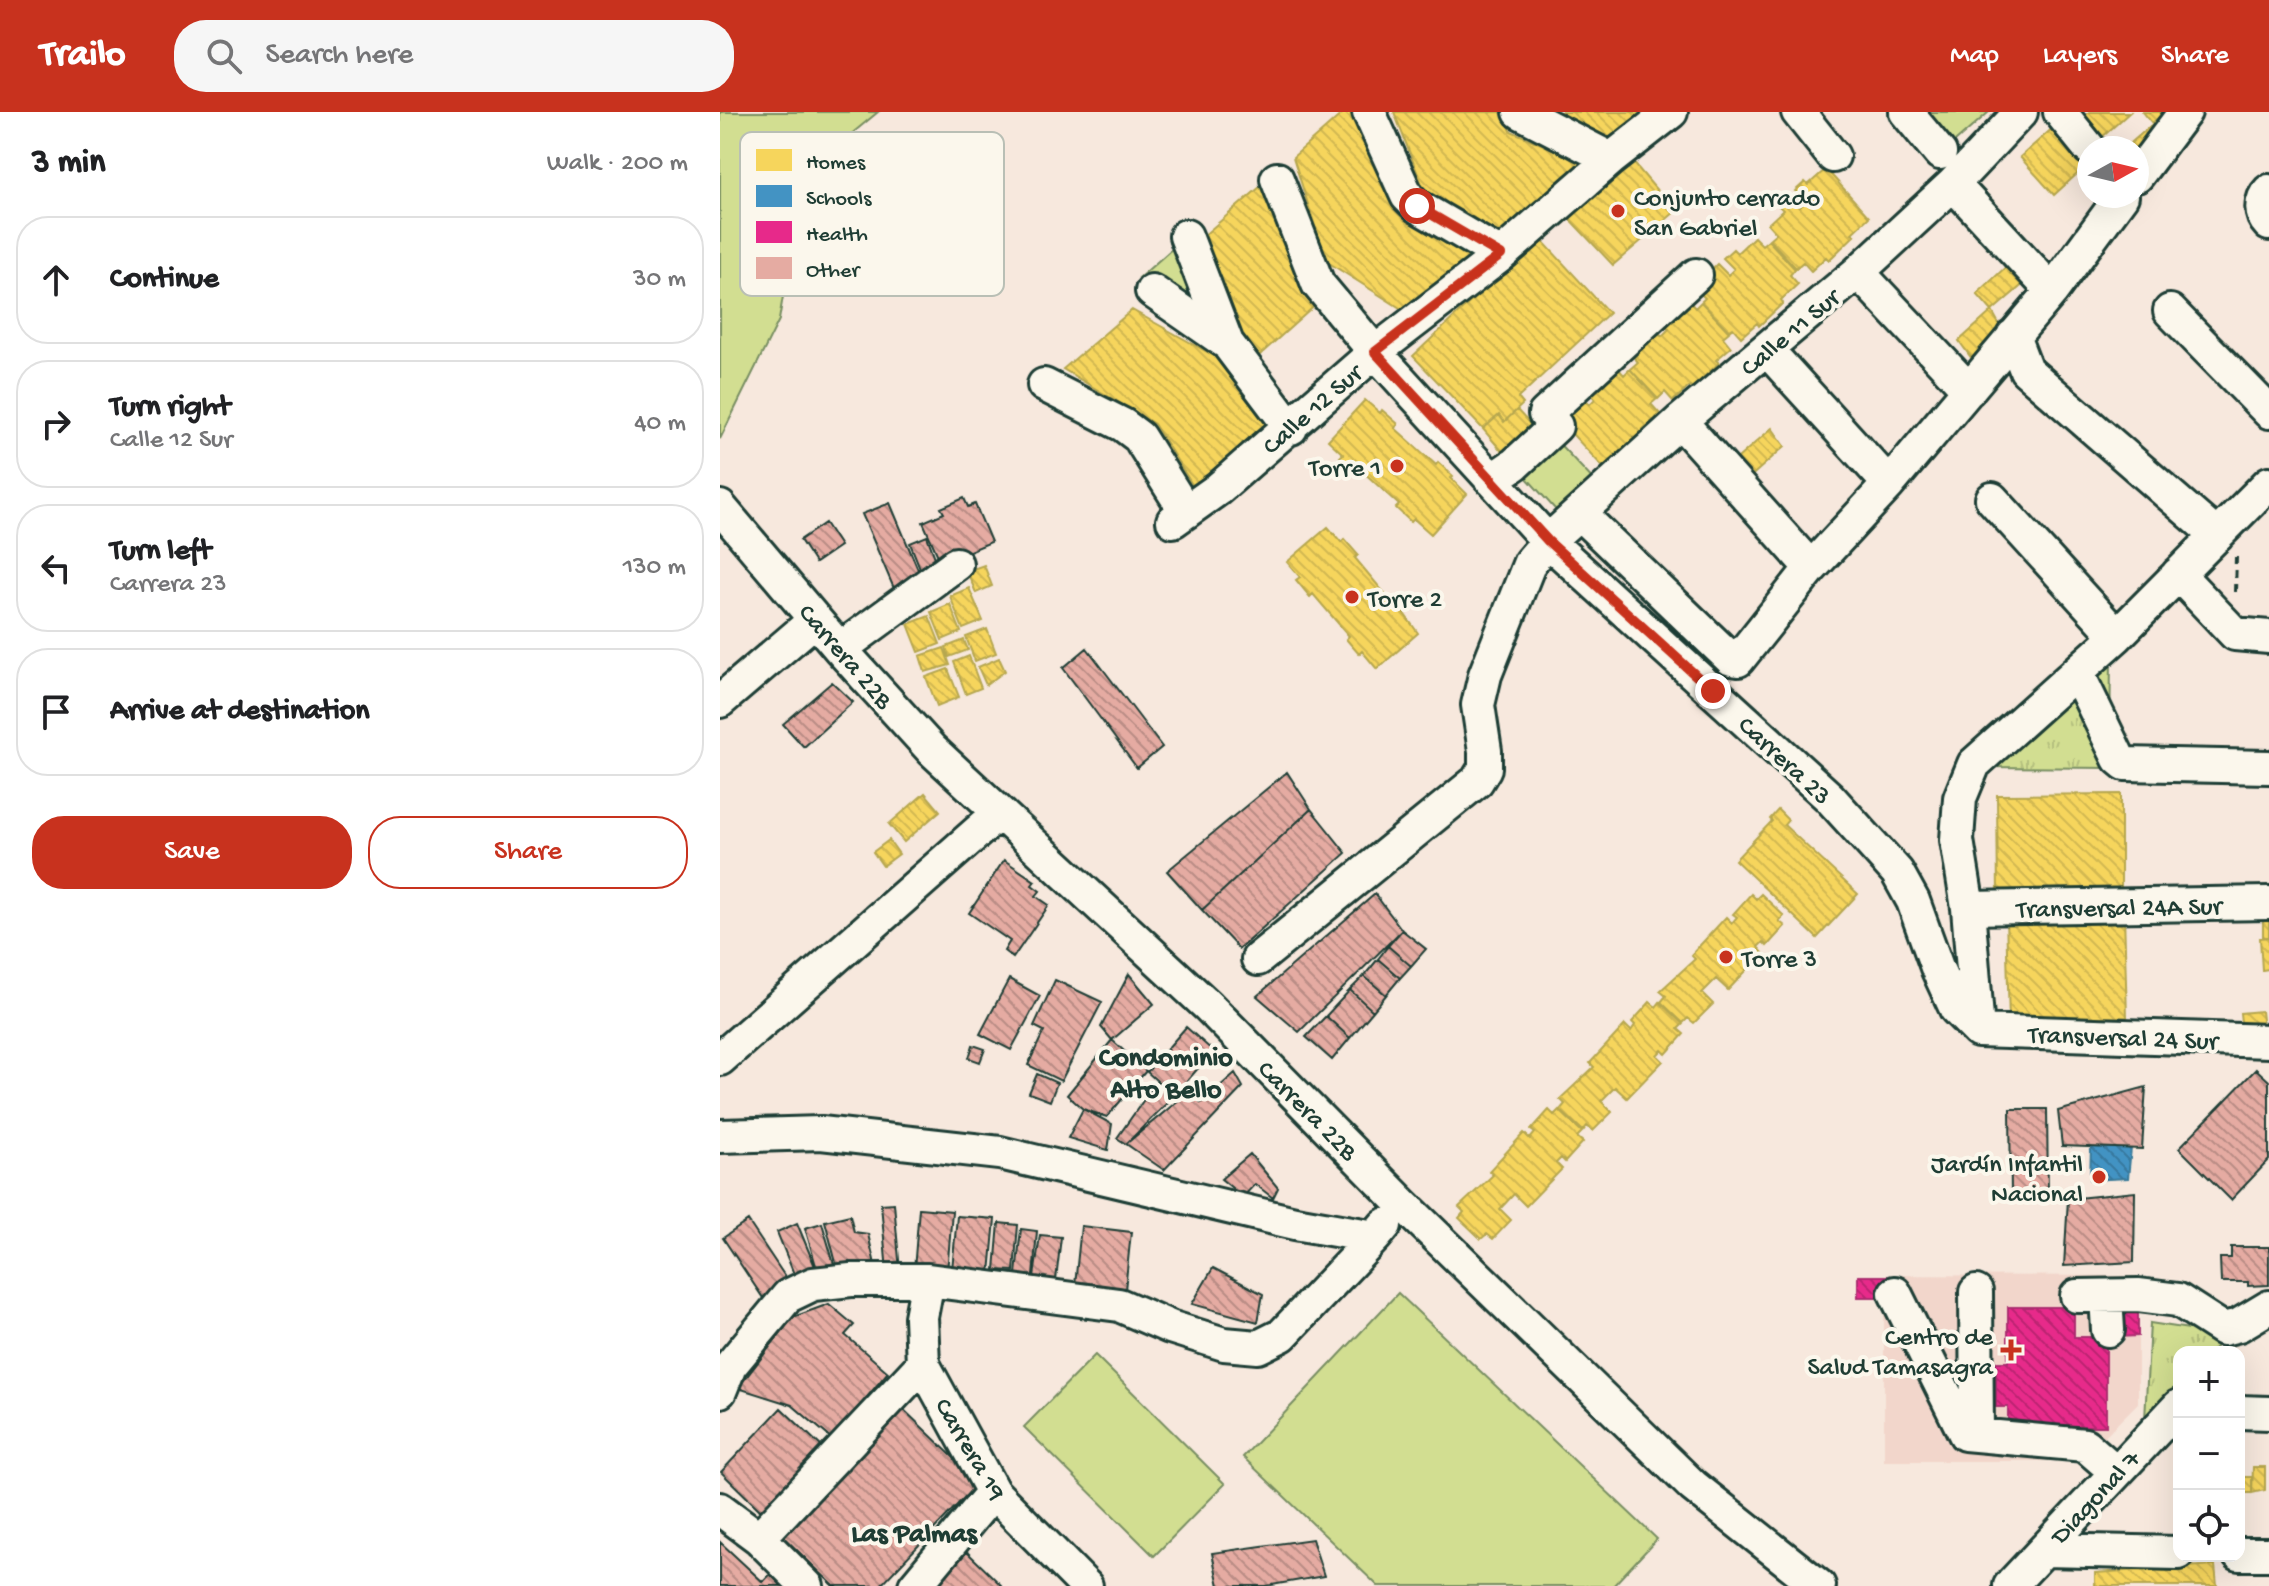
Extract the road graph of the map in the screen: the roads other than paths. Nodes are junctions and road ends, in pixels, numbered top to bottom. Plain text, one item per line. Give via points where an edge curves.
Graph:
1 (1369, 112) edge
2 (1520, 112) edge
3 (1671, 112) edge
4 (1798, 112) edge
5 (1906, 112) edge
6 (2021, 112) edge
7 (2060, 112) edge
8 (2185, 112) edge
9 (2079, 136) edge
10 (1940, 153) dead end
11 (1833, 156) dead end
12 (1611, 159) junction
13 (2149, 160) edge
14 (1277, 179) dead end
15 (1953, 184) junction
16 (2269, 191) edge
17 (2113, 208) edge
18 (2269, 224) edge
19 (1186, 236) dead end
20 (1501, 255) junction
21 (1858, 272) junction
22 (1696, 275) dead end
23 (1152, 291) dead end
24 (2052, 291) junction
25 (2170, 311) dead end
26 (2013, 336) junction
27 (1227, 343) junction
28 (1767, 350) junction
29 (1375, 352) junction
30 (1044, 385) dead end
31 (1969, 390) junction
32 (2269, 412) edge
33 (1680, 421) junction
34 (1291, 428) junction
35 (1492, 480) junction
36 (2269, 483) edge
37 (1889, 484) junction
38 (1992, 499) dead end
39 (720, 507) edge
40 (1579, 513) junction
41 (2241, 517) edge
42 (1548, 541) junction
43 (956, 564) dead end
44 (1811, 568) junction
45 (2178, 574) junction
46 (815, 620) junction
47 (2117, 636) junction
48 (2269, 637) edge
49 (840, 649) junction
50 (2077, 672) junction
51 (720, 701) edge
52 (2269, 767) edge
53 (999, 813) junction
54 (2269, 903) edge
55 (1968, 908) junction
56 (1258, 959) dead end
57 (1978, 1031) junction
58 (2269, 1041) edge
59 (720, 1059) edge
60 (720, 1136) edge
61 (1403, 1204) junction
62 (1375, 1237) junction
63 (928, 1280) junction
64 (1976, 1292) dead end
65 (1895, 1293) dead end
66 (2269, 1308) edge
67 (2108, 1330) dead end
68 (2234, 1346) edge
69 (923, 1364) junction
70 (720, 1391) edge
71 (2245, 1412) edge
72 (2173, 1413) edge
73 (2269, 1413) edge
74 (1977, 1435) junction
75 (2116, 1472) junction
76 (993, 1492) junction
77 (720, 1509) edge
78 (759, 1538) junction
79 (2044, 1550) junction
80 (2173, 1553) edge
81 (2245, 1554) edge
82 (2269, 1554) edge
83 (807, 1586) edge
84 (915, 1586) edge
85 (1086, 1586) edge
86 (1819, 1586) edge
87 (2010, 1586) edge

1 - 20 street via 1407,196
2 - 12 street
3 - 12 street, Calle 12 Sur
4 - 11 street
5 - 10 street
6 - 15 street, Calle 11 Sur
7 - 9 street
8 - 13 street
12 - 20 street, Calle 12 Sur
14 - 29 street, Carrera 23 via 1318,284
15 - 21 street, Calle 11 Sur
15 - 24 street
16 - 18 street via 2262,209
17 - 24 street
19 - 27 street
20 - 29 street, Calle 12 Sur
21 - 28 street, Calle 11 Sur
21 - 31 street
22 - 35 street via 1545,414 1556,426
23 - 27 street
24 - 26 street
25 - 32 street
26 - 31 street
26 - 41 street via 2026,370
27 - 34 street
28 - 33 street, Calle 11 Sur
28 - 37 street
29 - 34 street, Calle 12 Sur
29 - 35 street, Carrera 23
30 - 34 street, Calle 12 Sur via 1139,437 1180,516
31 - 37 street
33 - 40 street, Calle 11 Sur
33 - 44 street
35 - 42 street, Carrera 23
36 - 41 street
37 - 44 street
38 - 47 street
39 - 46 street, Carrera 22B
40 - 42 street, Calle 11 Sur
40 - 44 street via 1731,659 1744,656
41 - 45 street
42 - 56 street, Calle 11 Sur via 1530,562 1485,675 1478,705 1485,768 1477,781
42 - 57 street, Carrera 23 via 1829,797 1897,872 1956,1009
43 - 49 street
45 - 47 street
45 - 48 street via 2235,634
46 - 49 street, Carrera 22B
46 - 51 street
47 - 50 street
49 - 53 street, Carrera 22B via 932,750
50 - 52 street via 2125,764
50 - 55 street via 1974,764 1960,798 1957,840
53 - 59 street
53 - 61 street, Carrera 22B via 1208,1006
54 - 55 street, Transversal 24A Sur
55 - 57 street
57 - 58 street, Transversal 24 Sur
60 - 62 street via 821,1133 1000,1153
61 - 62 street
61 - 86 street, Carrera 22B via 1693,1486
62 - 63 street via 1282,1335 1258,1347 1224,1344 1119,1305
63 - 69 street, Carrera 19 via 921,1317
63 - 70 street via 813,1284 788,1296 730,1366
64 - 74 street
65 - 74 street via 1965,1434
66 - 67 street via 2223,1329 2178,1300 2092,1296
66 - 68 street
69 - 76 street, Carrera 19
69 - 78 street
71 - 73 street
72 - 75 street, Diagonal 7
74 - 75 street via 2085,1445
75 - 79 street, Diagonal 7
76 - 84 street
76 - 85 street, Carrera 19
77 - 78 street
78 - 83 street
79 - 80 street
79 - 87 street, Diagonal 7
81 - 82 street

